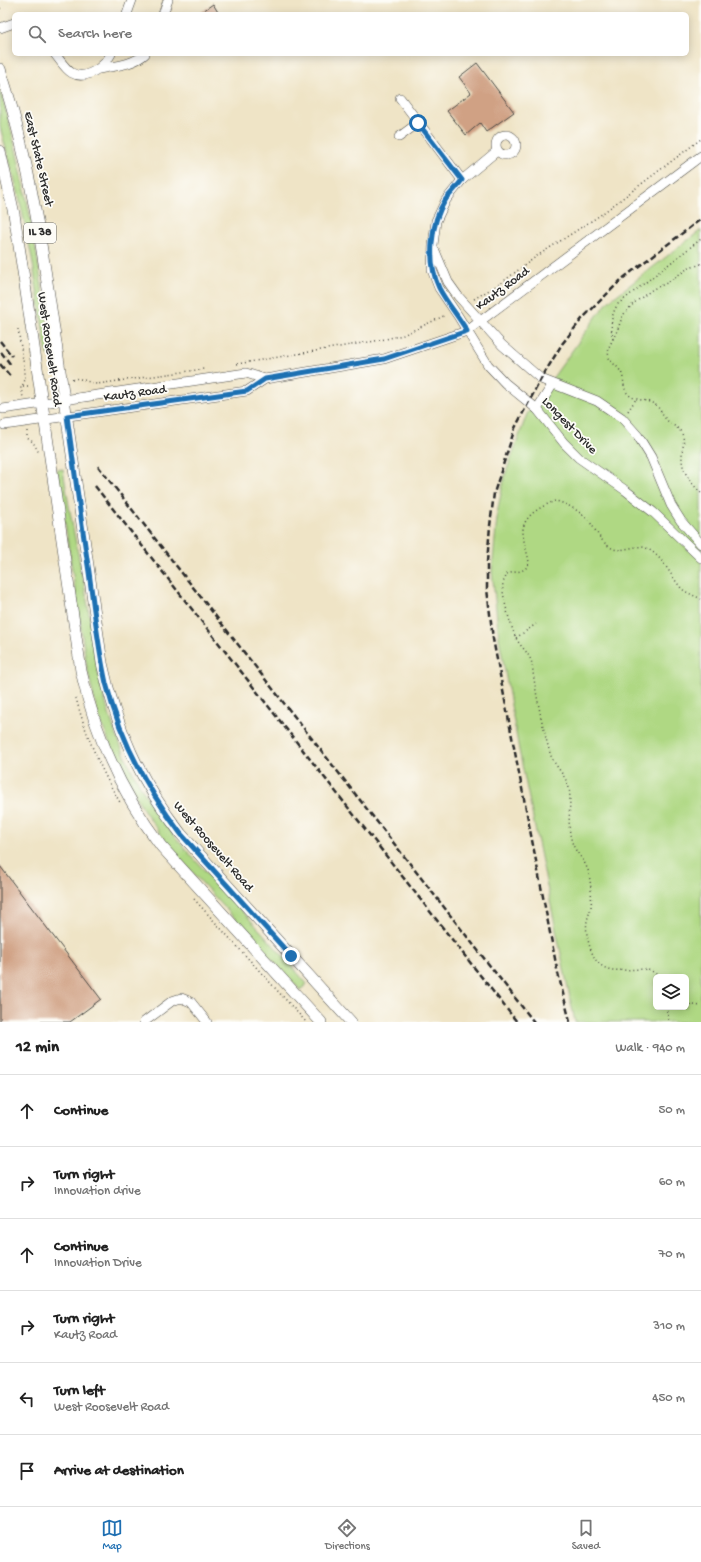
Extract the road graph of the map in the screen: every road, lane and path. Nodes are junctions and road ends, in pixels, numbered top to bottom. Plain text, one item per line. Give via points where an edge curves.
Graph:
1 (132, 0) edge
2 (168, 0) edge
3 (0, 8) edge
4 (2, 11) dead end
5 (128, 12) edge
6 (164, 12) edge
7 (12, 24) edge
8 (0, 28) edge
9 (57, 56) edge
10 (111, 56) edge
11 (142, 56) edge
12 (97, 69) junction
13 (0, 70) edge
14 (400, 98) dead end
15 (418, 123) junction
16 (399, 137) dead end
17 (701, 139) edge
18 (0, 151) edge
19 (497, 151) dead end
20 (701, 156) edge
21 (462, 180) junction
22 (701, 239) edge
23 (433, 245) junction
24 (701, 264) edge
25 (473, 300) dead end
26 (446, 315) dead end
27 (480, 322) junction
28 (18, 329) dead end
29 (467, 331) junction
30 (613, 339) junction
31 (236, 364) dead end
32 (208, 369) dead end
33 (72, 379) dead end
34 (265, 379) junction
35 (553, 384) junction
36 (22, 389) dead end
37 (64, 399) junction
38 (636, 399) junction
39 (42, 403) junction
40 (2, 409) dead end
41 (537, 409) junction
42 (67, 416) junction
43 (622, 418) junction
44 (44, 420) junction
45 (4, 425) dead end
46 (701, 493) edge
47 (701, 544) edge
48 (701, 558) edge
49 (701, 599) edge
50 (536, 624) dead end
51 (516, 638) junction
52 (655, 974) edge
53 (689, 1004) edge
54 (701, 1006) edge
55 (667, 1010) edge
56 (144, 1022) edge
57 (207, 1022) edge
58 (321, 1022) edge
59 (351, 1022) edge
60 (669, 1022) edge

1 - 5 street
2 - 6 street
3 - 4 path
7 - 8 street
9 - 12 street via 77,75
10 - 12 street via 106,64
11 - 12 street via 132,62
13 - 37 main road, East State Street / IL 38 via 35,205
14 - 15 street
15 - 16 street
15 - 21 street
17 - 25 path via 599,216
18 - 39 main road, West Roosevelt Road / IL 38 via 18,238
19 - 21 street, Longest Drive
20 - 27 street, Kautz Road
21 - 23 street, Longest Drive via 446,200 436,221
22 - 30 path via 618,304 611,321
23 - 27 street, Longest Drive via 448,282
23 - 29 street, Longest Drive via 432,270 439,288
24 - 30 path via 687,269 634,303 623,315
26 - 31 path via 403,334 381,340
27 - 29 street, Kautz Road
27 - 35 street, Longest Drive via 527,368 541,379
28 - 36 path via 25,372
29 - 34 street, Kautz Road via 384,359
29 - 41 street, Longest Drive via 488,365 504,383
30 - 38 path via 608,357 622,374 625,391
32 - 33 path via 97,384 84,379
34 - 37 street, Kautz Road via 246,373
34 - 42 street, Kautz Road via 247,391
35 - 41 street
35 - 43 street, Longest Drive via 597,401
37 - 39 street, Kautz Road
37 - 42 main road, West Roosevelt Road / IL 38
38 - 43 path
38 - 46 path via 654,404 665,419 682,434 682,465 688,478
39 - 40 street, Kautz Road
39 - 44 main road, West Roosevelt Road / IL 38
41 - 48 street, Longest Drive via 579,458 652,512
42 - 44 street, Kautz Road
42 - 59 main road, West Roosevelt Road / IL 38 via 102,663 112,704 128,749 145,782 181,834
43 - 47 street, Longest Drive via 638,436 651,457 671,505 681,521
44 - 45 street, Kautz Road
44 - 58 main road, West Roosevelt Road / IL 38 via 81,670 92,716 111,764 133,805 162,846
49 - 51 path via 688,594 647,548 612,549 582,514 569,505 555,501 526,521 523,533 529,564 522,571 507,574 503,583 504,597
50 - 51 path
51 - 52 path via 529,654 550,754 569,789 571,840 587,868 590,880 591,899 587,932 594,957 600,965 608,969 645,969
53 - 54 path
55 - 60 path
56 - 57 street via 172,1001 181,998 191,1002

